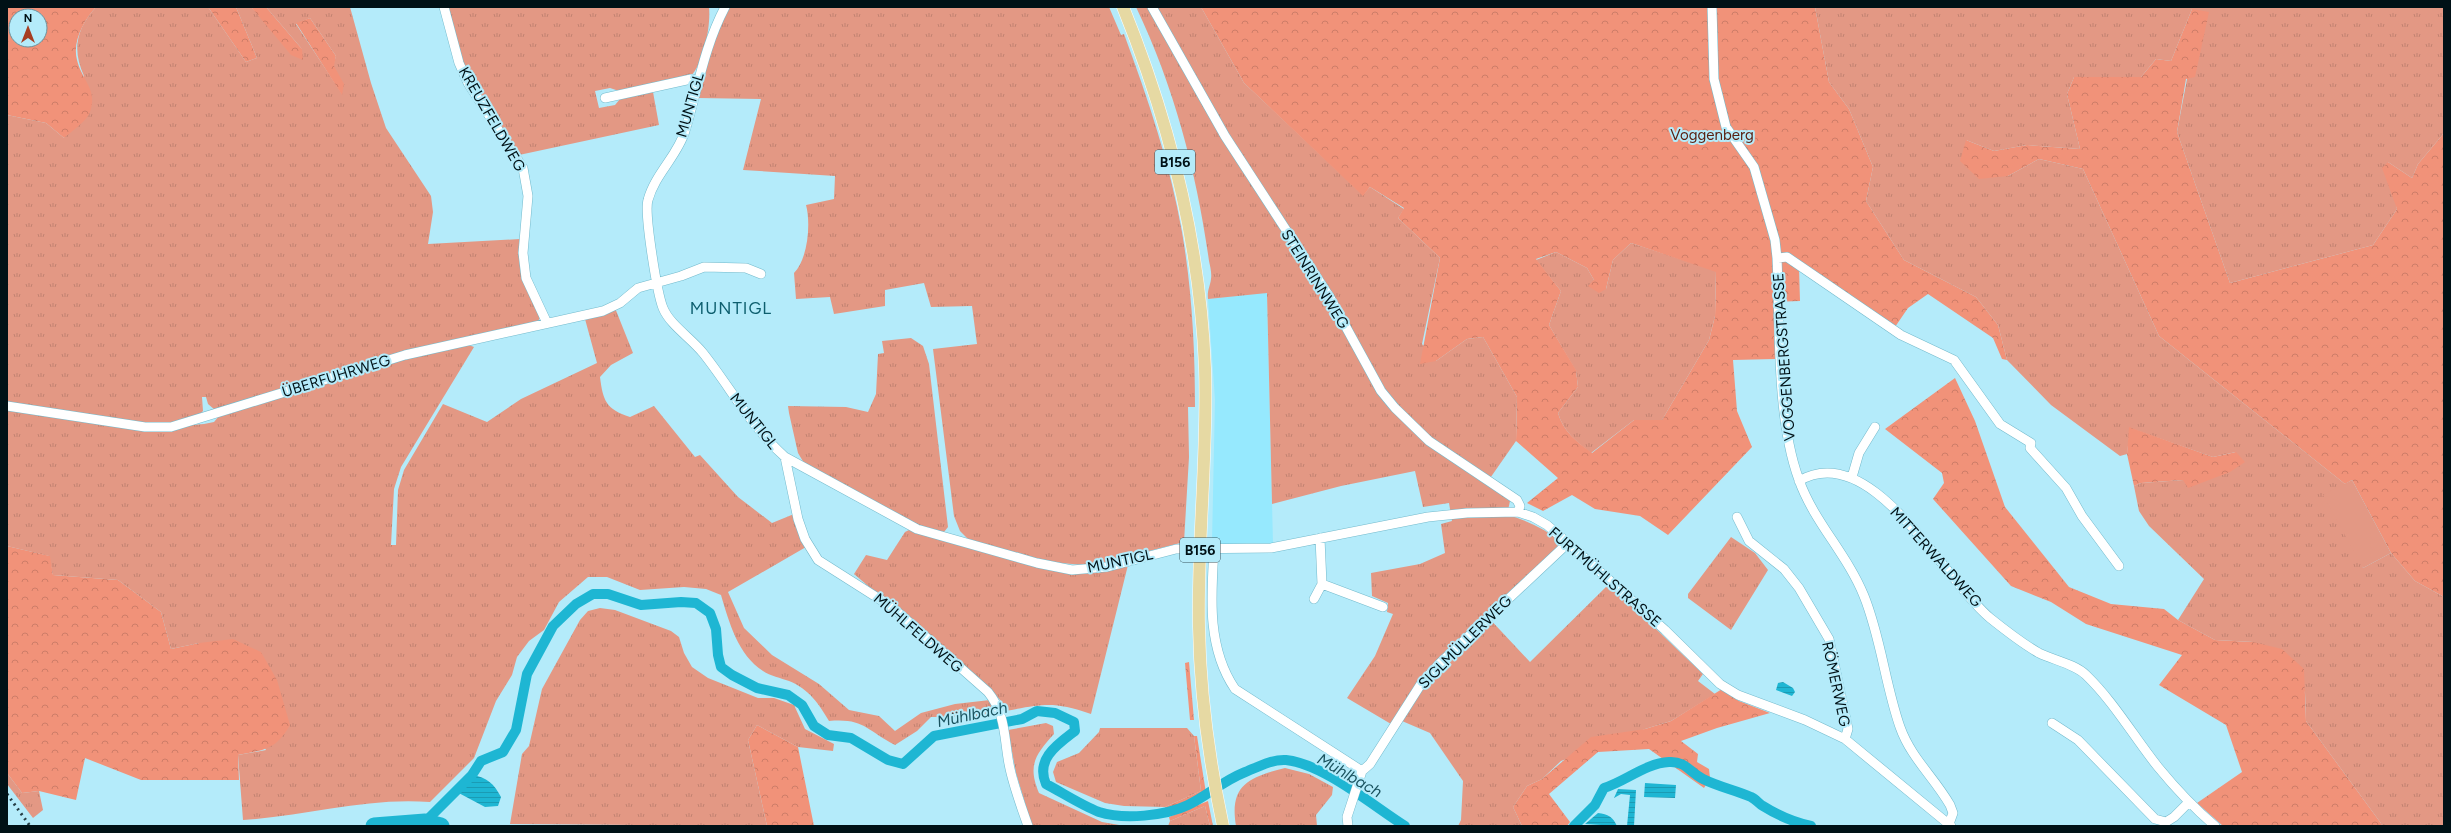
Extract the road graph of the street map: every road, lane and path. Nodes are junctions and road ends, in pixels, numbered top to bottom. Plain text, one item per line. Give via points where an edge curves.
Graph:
1 (444, 7) edge
2 (725, 7) edge
3 (1123, 7) edge
4 (1152, 7) edge
5 (1712, 7) edge
6 (698, 80) junction
7 (605, 98) dead end
8 (1777, 258) junction
9 (761, 274) dead end
10 (657, 283) junction
11 (547, 323) junction
12 (7, 406) edge
13 (1875, 427) dead end
14 (785, 458) junction
15 (1852, 477) junction
16 (1799, 481) junction
17 (1518, 512) junction
18 (1737, 517) dead end
19 (1320, 538) junction
20 (1568, 543) junction
21 (1200, 550) junction
22 (1214, 550) junction
23 (2119, 566) dead end
24 (1322, 584) junction
25 (1314, 599) dead end
26 (1383, 607) dead end
27 (2052, 723) dead end
28 (1845, 739) junction
29 (1362, 771) junction
30 (2188, 803) junction
31 (1950, 825) edge
32 (1028, 826) edge
33 (1222, 826) edge
34 (1348, 826) edge
35 (2215, 826) edge

1 - 11 street, KREUZFELDWEG via 459,63 468,83 522,168 528,196 523,253 526,278
2 - 6 street, MUNTIGL via 713,29
3 - 21 main road, B156 via 1152,84 1181,182 1191,230 1202,323 1206,410
4 - 17 street, STEINRINNWEG via 1233,149 1329,296 1380,391 1429,441 1517,500 1520,506
5 - 8 street, VOGGENBERGSTRASSE via 1714,79 1726,127 1754,167
6 - 7 street via 691,79
6 - 10 street, MUNTIGL via 685,133 648,201 650,240
8 - 16 street, VOGGENBERGSTRASSE via 1782,380 1790,450
8 - 23 street via 1787,257 1901,335 1954,360 2000,424 2031,443 2030,448 2066,488 2082,516
9 - 10 street, ÜBERFUHRWEG via 746,268 704,267
10 - 11 street, ÜBERFUHRWEG via 638,288 620,303 603,311 577,319
10 - 14 street, MUNTIGL via 663,308 703,352 747,417
11 - 12 street, ÜBERFUHRWEG via 405,354 171,427 145,427
13 - 15 street via 1859,453
14 - 21 street, MUNTIGL via 917,529 1037,563 1072,570 1107,566 1176,550
14 - 32 street, MÜHLFELDWEG via 798,519 805,538 818,560 892,607 988,692 1001,713 1014,782
15 - 16 street, MITTERWALDWEG via 1822,473
15 - 30 street, MITTERWALDWEG via 1880,496 1904,519 1970,599 1990,618 2039,653 2084,673 2113,705
16 - 31 street, VOGGENBERGSTRASSE via 1817,516 1851,566 1877,637 1900,727 1910,750 1950,805 1953,813
17 - 19 street, FURTMÜHLSTRASSE via 1428,517
17 - 20 street, FURTMÜHLSTRASSE via 1547,525
18 - 28 street, RÖMERWEG via 1749,541 1784,569 1799,588 1829,639 1848,729
19 - 22 street, FURTMÜHLSTRASSE via 1271,548
19 - 24 street
20 - 28 street, FURTMÜHLSTRASSE via 1665,630 1720,684 1738,695 1805,720
20 - 29 street, SIGLMÜLLERWEG via 1439,664 1421,684 1370,764
21 - 22 street, FURTMÜHLSTRASSE
21 - 33 main road, B156 via 1201,678 1212,776
22 - 29 street via 1214,637 1228,680 1235,689
24 - 25 street
24 - 26 street
27 - 30 street via 2078,740 2155,819 2166,822
28 - 31 street, FURTMÜHLSTRASSE
29 - 34 street, SIGLMÜLLERWEG via 1348,817
30 - 35 street, MITTERWALDWEG

